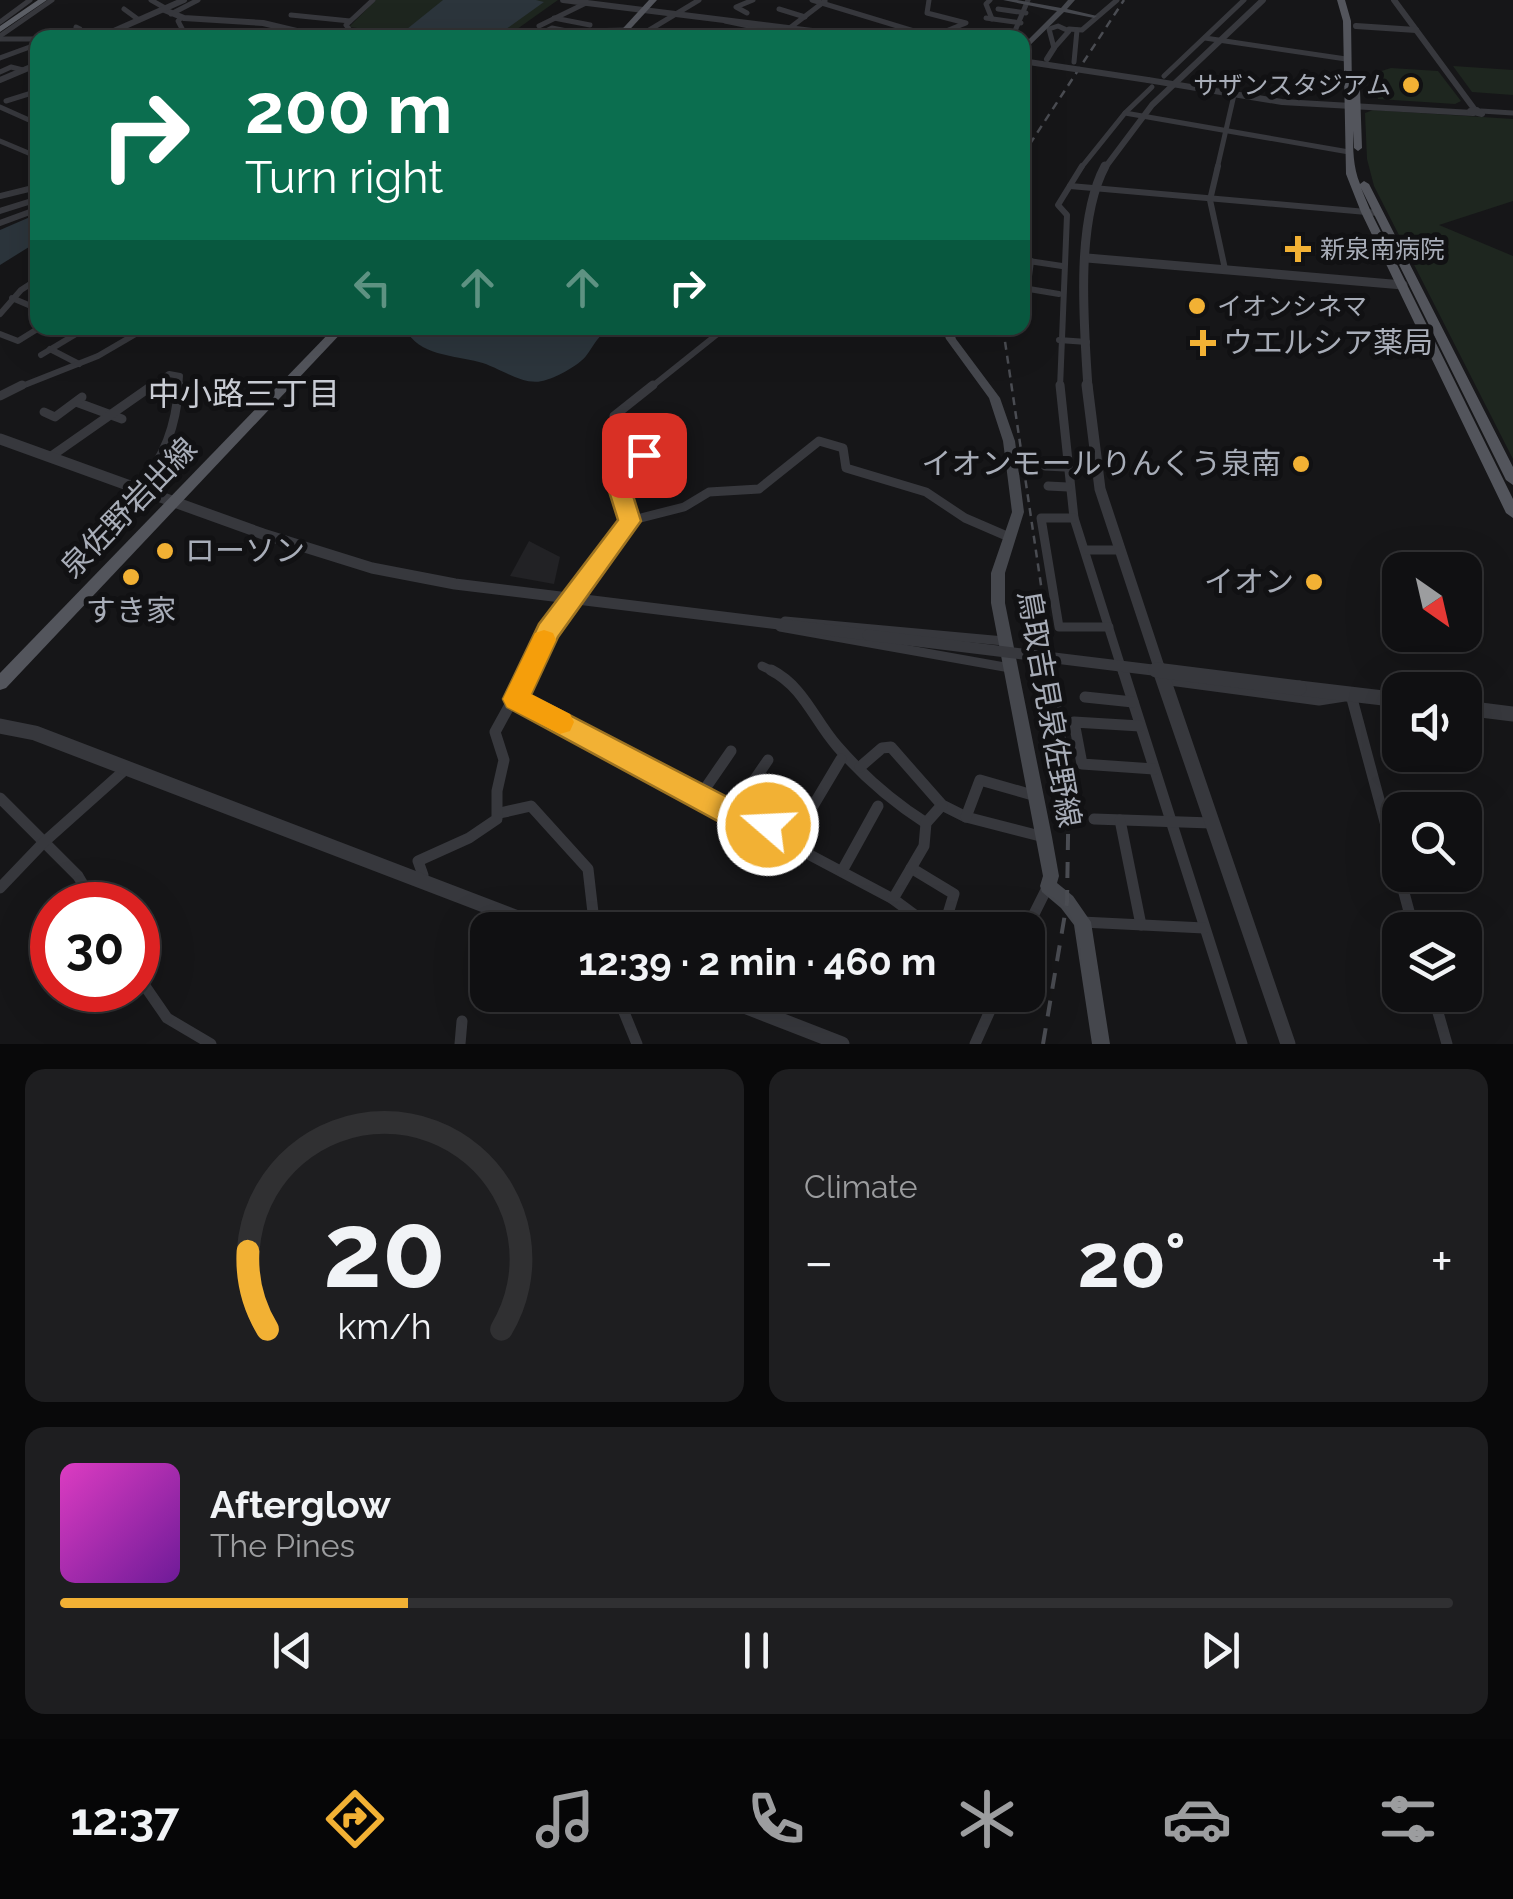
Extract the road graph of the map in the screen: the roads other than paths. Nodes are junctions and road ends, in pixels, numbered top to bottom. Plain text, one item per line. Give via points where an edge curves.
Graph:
1 (36, 0) edge
2 (52, 0) edge
3 (151, 0) edge
4 (184, 0) edge
5 (198, 0) edge
6 (374, 0) edge
7 (564, 0) edge
8 (653, 0) edge
9 (699, 0) edge
10 (753, 0) edge
11 (812, 0) edge
12 (929, 0) edge
13 (987, 0) edge
14 (1006, 0) edge
15 (1072, 0) edge
16 (1118, 0) edge
17 (1243, 0) edge
18 (1263, 0) edge
19 (1341, 0) edge
20 (1349, 0) edge
21 (1394, 0) edge
22 (828, 1) edge
23 (586, 3) junction
24 (770, 4) dead end
25 (1028, 6) edge
26 (124, 8) dead end
27 (998, 9) dead end
28 (166, 10) junction
29 (644, 10) junction
30 (1060, 10) junction
31 (747, 13) dead end
32 (676, 14) junction
33 (290, 16) dead end
34 (1094, 16) junction
35 (805, 17) junction
36 (181, 18) junction
37 (553, 18) junction
38 (139, 20) junction
39 (350, 21) junction
40 (1021, 22) junction
41 (540, 26) dead end
42 (1356, 26) junction
43 (76, 27) dead end
44 (589, 29) joint
45 (1069, 29) junction
46 (79, 30) edge
47 (116, 30) edge
48 (183, 30) edge
49 (293, 30) edge
50 (350, 30) edge
51 (624, 30) joint
52 (648, 30) edge
53 (782, 30) edge
54 (788, 30) edge
55 (913, 30) edge
56 (949, 30) edge
57 (1015, 30) edge
58 (1078, 30) junction
59 (1416, 30) junction
60 (0, 31) edge
61 (1204, 38) junction
62 (30, 40) edge
63 (1222, 41) junction
64 (1030, 42) edge
65 (30, 46) edge
66 (20, 50) junction
67 (1053, 50) junction
68 (30, 53) edge
69 (0, 58) edge
70 (1346, 59) junction
71 (1030, 61) edge
72 (1043, 61) joint
73 (1030, 62) edge
74 (30, 67) edge
75 (23, 70) junction
76 (0, 72) edge
77 (1164, 76) dead end
78 (0, 80) edge
79 (1150, 84) junction
80 (1176, 84) junction
81 (30, 95) edge
82 (1234, 95) junction
83 (1352, 104) junction
84 (2, 107) edge
85 (1476, 112) junction
86 (1125, 113) junction
87 (1513, 115) edge
88 (1142, 118) junction
89 (30, 120) edge
90 (1224, 131) junction
91 (0, 141) edge
92 (1349, 152) junction
93 (30, 154) edge
94 (1070, 186) junction
95 (30, 187) edge
96 (1095, 191) junction
97 (0, 193) edge
98 (1210, 200) junction
99 (30, 202) edge
100 (0, 211) edge
101 (1372, 212) junction
102 (30, 213) edge
103 (0, 223) edge
104 (1087, 258) junction
105 (1030, 261) edge
106 (1062, 266) junction
107 (1225, 269) junction
108 (1404, 284) junction
109 (30, 285) edge
110 (1030, 290) edge
111 (0, 293) edge
112 (1059, 294) junction
113 (11, 299) junction
114 (30, 305) edge
115 (0, 314) edge
116 (30, 333) edge
117 (0, 334) edge
118 (74, 335) edge
119 (133, 335) edge
120 (333, 335) edge
121 (716, 335) edge
122 (949, 335) edge
123 (1058, 340) junction
124 (1087, 342) junction
125 (50, 349) junction
126 (41, 355) dead end
127 (79, 364) junction
128 (0, 396) edge
129 (44, 412) dead end
130 (108, 413) junction
131 (122, 419) dead end
132 (0, 439) edge
133 (50, 456) junction
134 (1045, 466) dead end
135 (1064, 467) junction
136 (1513, 480) edge
137 (1048, 486) dead end
138 (1068, 487) junction
139 (137, 488) junction
140 (173, 501) junction
141 (1513, 513) edge
142 (1074, 518) junction
143 (630, 521) junction
144 (1009, 538) junction
145 (1086, 550) junction
146 (1118, 550) junction
147 (570, 598) junction
148 (768, 623) junction
149 (1109, 627) junction
150 (1004, 641) junction
151 (762, 666) dead end
152 (1010, 668) junction
153 (1162, 678) junction
154 (0, 683) edge
155 (1350, 694) junction
156 (1084, 697) dead end
157 (1382, 698) edge
158 (516, 699) junction
159 (1134, 702) junction
160 (1482, 710) edge
161 (1513, 714) edge
162 (0, 726) edge
163 (1140, 726) junction
164 (731, 751) dead end
165 (841, 759) dead end
166 (768, 760) dead end
167 (860, 767) junction
168 (127, 768) junction
169 (1154, 769) junction
170 (700, 796) junction
171 (1036, 796) junction
172 (0, 798) edge
173 (942, 805) junction
174 (878, 806) dead end
175 (500, 813) junction
176 (966, 817) junction
177 (1094, 819) dead end
178 (1120, 820) junction
179 (1171, 821) junction
180 (1211, 822) junction
181 (926, 823) junction
182 (768, 830) junction
183 (1044, 837) junction
184 (44, 843) junction
185 (791, 843) junction
186 (912, 868) junction
187 (842, 871) junction
188 (419, 880) junction
189 (82, 882) edge
190 (1048, 886) junction
191 (0, 888) edge
192 (892, 899) junction
193 (502, 912) edge
194 (594, 912) edge
195 (910, 912) edge
196 (948, 912) edge
197 (1035, 912) edge
198 (1409, 912) edge
199 (1082, 922) junction
200 (1141, 925) junction
201 (1204, 928) junction
202 (160, 1008) edge
203 (624, 1012) edge
204 (760, 1012) edge
205 (989, 1012) edge
206 (1437, 1012) edge
207 (462, 1021) dead end
208 (211, 1044) edge
209 (460, 1044) edge
210 (637, 1044) edge
211 (842, 1044) edge
212 (975, 1044) edge
213 (1102, 1044) edge
214 (1242, 1044) edge
215 (1288, 1044) edge
216 (1446, 1044) edge

1 - 60 highway
2 - 60 street
3 - 28 street
4 - 28 street
5 - 28 street
6 - 39 street
7 - 23 street
8 - 29 main road
9 - 32 street
10 - 31 street via 736,6
11 - 22 street
12 - 56 street via 928,12 966,22
13 - 40 street via 989,18
14 - 25 main road
15 - 30 main road
16 - 34 street
17 - 61 street
18 - 63 street
19 - 70 main road
20 - 42 main road
21 - 59 street
22 - 35 street
22 - 55 street
23 - 29 street
23 - 37 street
24 - 35 street
25 - 27 street
25 - 30 main road
25 - 40 street
26 - 38 street
28 - 36 street
28 - 38 street
29 - 32 street
29 - 51 main road
30 - 34 main road
30 - 64 main road
32 - 52 street
32 - 53 street
33 - 39 street
34 - 58 street
35 - 54 street
36 - 48 street
36 - 49 street
37 - 41 street
37 - 44 street
38 - 47 street
39 - 50 street
40 - 57 street
42 - 59 street
42 - 83 main road
43 - 46 street
44 - 51 street
45 - 58 street
45 - 67 street
45 - 67 street via 1050,29
58 - 67 street via 1075,59
59 - 85 street
60 - 62 street
61 - 63 street
61 - 77 street
63 - 70 street
63 - 80 street
65 - 66 street
66 - 68 street
66 - 69 street
67 - 72 street
70 - 83 main road
71 - 72 street
73 - 79 street, bridge
74 - 75 street
75 - 76 street
75 - 78 street
79 - 80 street
79 - 86 street
80 - 82 street
80 - 83 street
80 - 88 street
81 - 84 street
82 - 83 street
82 - 90 street
83 - 85 street
83 - 92 main road
83 - 101 main road
84 - 89 street
85 - 87 street
86 - 88 street
86 - 94 street
88 - 90 street
88 - 96 street
90 - 92 street
90 - 98 street
91 - 93 street
92 - 101 main road via 1352,174
94 - 96 street
94 - 106 street via 1058,205 1066,215
95 - 97 street
96 - 98 street
96 - 104 street
98 - 101 street
98 - 107 street
99 - 100 street
101 - 108 main road
101 - 136 main road
102 - 103 street
104 - 107 street
104 - 124 street
105 - 106 street
106 - 112 street
107 - 108 street
108 - 141 main road
109 - 113 street
110 - 112 street
111 - 113 street
112 - 123 street
113 - 114 street
113 - 115 street
116 - 117 street via 18,340
118 - 125 street
119 - 127 street
120 - 140 main road, 泉佐野岩出線
121 - 143 street via 614,416 644,455 620,488
122 - 144 main road, 鳥取吉見泉佐野線 via 994,398 1008,441 1018,512
123 - 124 street
123 - 135 street
124 - 146 street via 1095,468
125 - 126 street
125 - 127 street
127 - 128 street
129 - 130 street via 55,417 79,400
130 - 131 street
130 - 133 street
130 - 139 street via 169,374 180,376 176,418 160,464
132 - 133 street
133 - 139 street
134 - 135 street
135 - 138 street
137 - 138 street
138 - 142 street
139 - 140 street
140 - 147 street via 372,568
140 - 154 main road, 泉佐野岩出線
142 - 145 street
142 - 149 street via 1042,518 1059,628
143 - 144 street via 684,507 710,492 759,489 819,441 843,448 846,468 926,492
143 - 147 street
144 - 150 main road, 鳥取吉見泉佐野線 via 998,585
145 - 146 street
145 - 149 street
146 - 153 street
147 - 148 street
147 - 158 street
148 - 150 street via 795,620
148 - 152 street
148 - 155 street, bridge
149 - 159 street
150 - 152 main road, 鳥取吉見泉佐野線
151 - 167 street via 802,690 834,743
152 - 171 main road, 鳥取吉見泉佐野線
153 - 155 street via 1318,700
153 - 180 street
155 - 157 street
155 - 198 street
156 - 159 street
158 - 170 street
158 - 175 street via 496,732 504,760
159 - 163 street
160 - 161 street
162 - 168 street
163 - 169 street
163 - 169 street via 1074,722 1082,764
164 - 170 street
165 - 185 street
166 - 182 street via 746,792 768,813
167 - 173 street via 890,747
167 - 181 street
168 - 184 street
168 - 188 street
169 - 179 street
170 - 182 street
171 - 176 street via 980,780
171 - 183 main road, 鳥取吉見泉佐野線
172 - 184 street
173 - 176 street
173 - 181 street
174 - 187 street
175 - 188 street via 487,828 418,861
175 - 194 street via 531,806 578,855 592,882
176 - 183 street
177 - 178 street
178 - 179 street
178 - 200 street
179 - 180 street
179 - 201 street
180 - 215 street
181 - 186 street
182 - 185 street
183 - 190 main road, 鳥取吉見泉佐野線
184 - 189 street
184 - 191 street
185 - 187 street
186 - 192 street
186 - 196 street via 954,894
187 - 192 street
188 - 193 street
190 - 197 street
190 - 199 main road
192 - 195 street
199 - 200 street
199 - 213 main road
200 - 201 street
201 - 214 street
202 - 208 street
203 - 210 street
204 - 211 street
205 - 212 street
206 - 216 street
207 - 209 street

